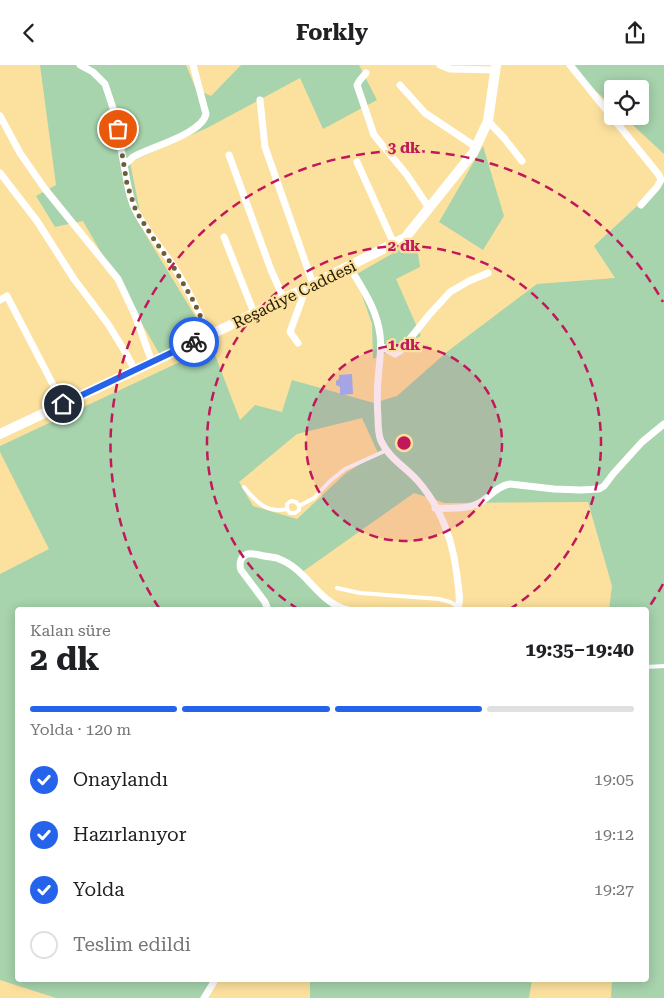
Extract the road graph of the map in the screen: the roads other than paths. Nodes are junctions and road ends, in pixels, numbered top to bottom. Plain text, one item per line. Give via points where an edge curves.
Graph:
1 (80, 65) edge
2 (193, 65) edge
3 (440, 65) edge
4 (570, 65) edge
5 (495, 68) edge
6 (366, 73) dead end
7 (400, 85) dead end
8 (260, 100) dead end
9 (0, 116) edge
10 (488, 121) junction
11 (476, 147) junction
12 (229, 155) dead end
13 (522, 161) dead end
14 (357, 162) dead end
15 (124, 165) junction
16 (0, 173) edge
17 (641, 205) dead end
18 (429, 208) junction
19 (224, 237) dead end
20 (394, 244) junction
21 (349, 266) junction
22 (488, 273) dead end
23 (310, 286) junction
24 (284, 299) junction
25 (0, 300) edge
26 (254, 313) junction
27 (209, 335) junction
28 (298, 343) dead end
29 (381, 346) junction
30 (152, 362) junction
31 (134, 370) junction
32 (63, 404) junction
33 (664, 424) edge
34 (0, 434) edge
35 (387, 450) junction
36 (244, 487) dead end
37 (299, 506) junction
38 (435, 508) junction
39 (287, 509) junction
40 (337, 588) dead end
41 (267, 607) edge
42 (336, 607) edge
43 (456, 607) edge
44 (459, 607) edge
45 (649, 667) edge
46 (664, 667) edge
47 (214, 982) edge
48 (204, 998) edge

1 - 15 street via 93,72 105,85 114,111
2 - 15 street via 206,114 202,123
3 - 5 street via 450,69
4 - 17 street via 659,175 661,180 657,187
5 - 10 street, Reşadiye Caddesi
6 - 18 street via 357,85 374,135 408,175
7 - 11 street via 425,113
8 - 23 street via 265,147
9 - 30 street via 45,189 118,279
10 - 11 street, Reşadiye Caddesi
10 - 13 street
11 - 18 street, Reşadiye Caddesi
12 - 24 street
14 - 20 street
15 - 27 street via 136,211 173,266
16 - 31 street via 108,323
18 - 20 street, Reşadiye Caddesi via 405,238
19 - 26 street
20 - 21 street, Reşadiye Caddesi
21 - 23 street, Reşadiye Caddesi
21 - 29 street via 373,309
22 - 29 street via 450,292 400,351 395,354
23 - 24 street, Reşadiye Caddesi
23 - 28 street via 290,332
24 - 26 street, Reşadiye Caddesi
25 - 32 street via 8,296
26 - 27 street, Reşadiye Caddesi
27 - 30 street, Reşadiye Caddesi
29 - 35 street via 378,424 381,441
30 - 31 street, Reşadiye Caddesi
31 - 32 street, Reşadiye Caddesi
32 - 34 street, Reşadiye Caddesi
33 - 38 street via 642,442 599,489 554,489 510,484 471,507
35 - 37 lane via 345,469 314,498
35 - 38 street via 418,481
36 - 39 lane via 266,508
37 - 39 lane via 295,513
37 - 39 lane via 291,501
38 - 44 street via 454,554
40 - 43 lane via 360,593 439,599
41 - 42 street via 240,566 249,554 279,559 295,568
45 - 46 lane
47 - 48 street

